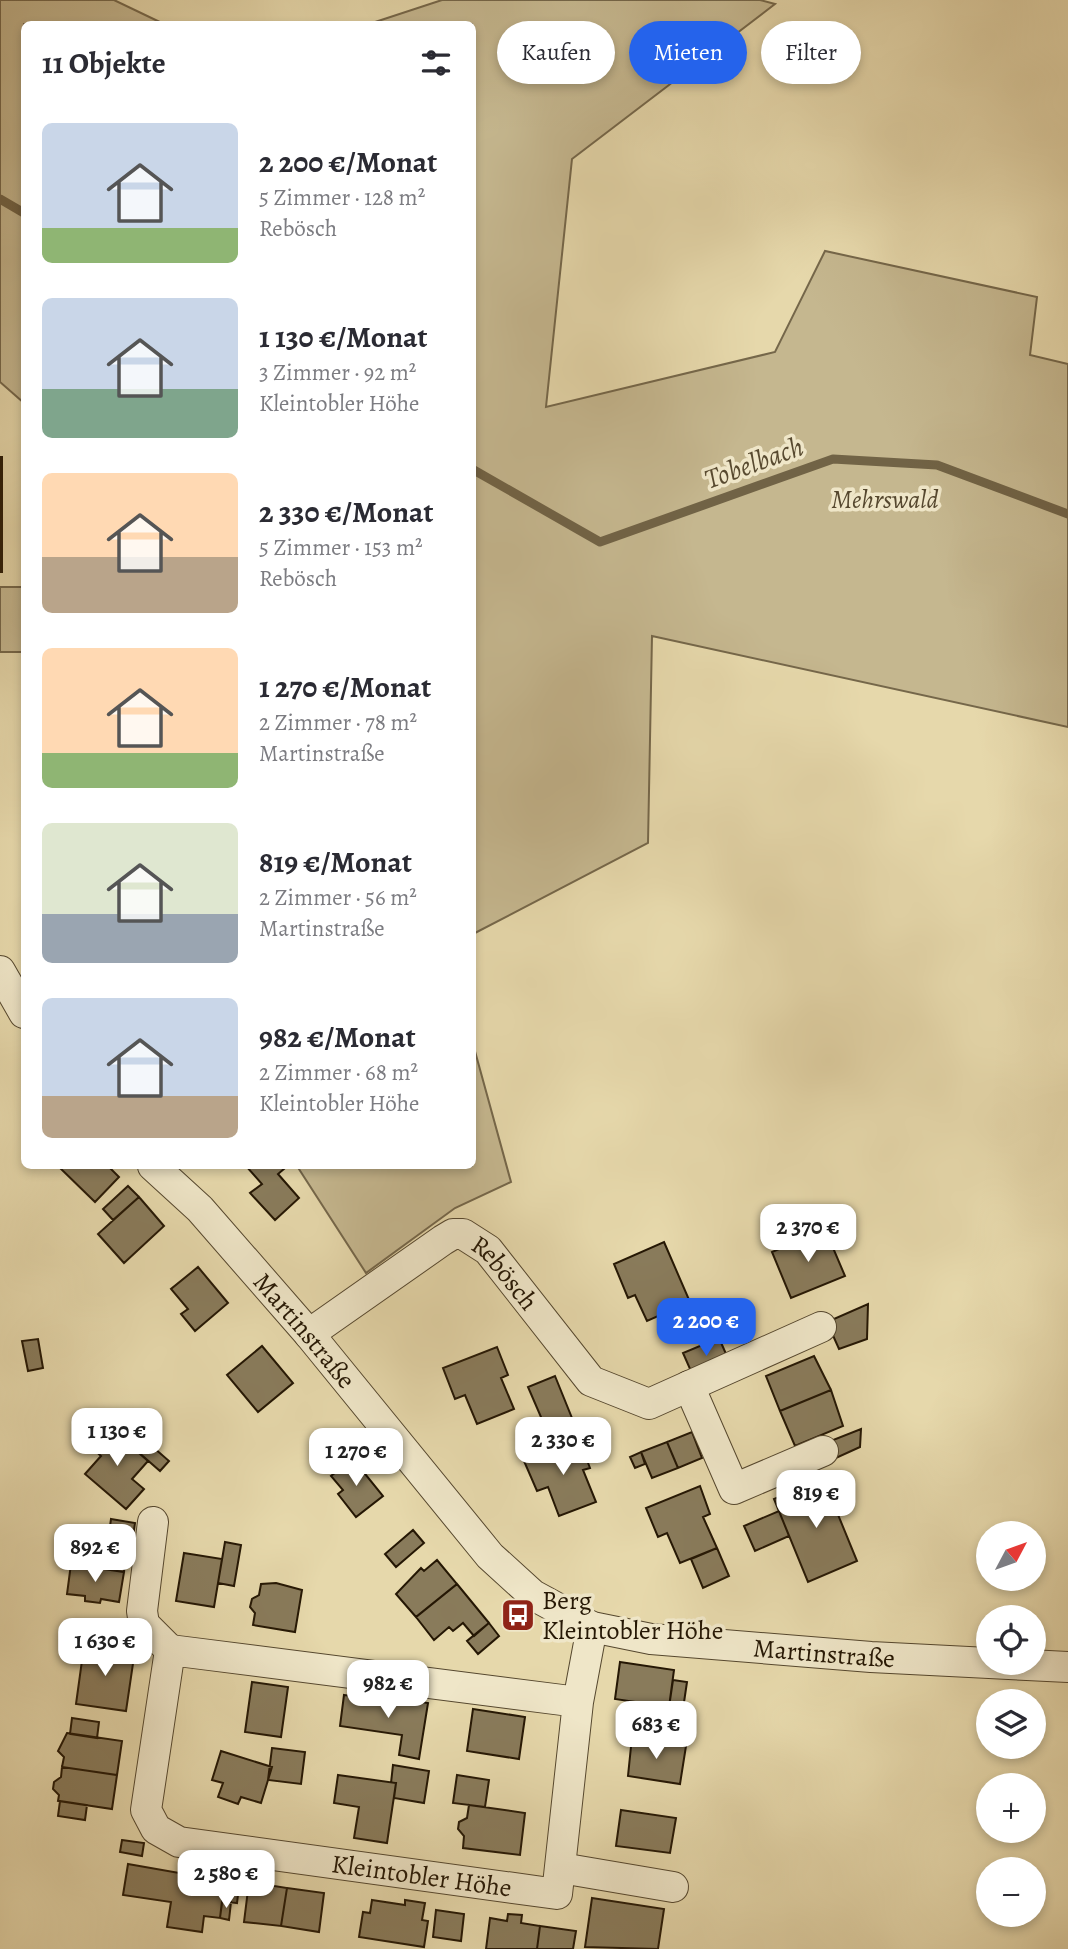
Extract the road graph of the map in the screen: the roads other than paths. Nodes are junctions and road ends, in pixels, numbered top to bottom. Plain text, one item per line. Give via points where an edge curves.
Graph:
1 (0, 971) edge
2 (21, 1008) edge
3 (156, 1169) edge
4 (821, 1327) dead end
5 (309, 1334) junction
6 (689, 1386) junction
7 (823, 1451) dead end
8 (153, 1522) dead end
9 (592, 1627) junction
10 (170, 1650) junction
11 (1068, 1667) edge
12 (578, 1702) junction
13 (561, 1868) junction
14 (673, 1887) dead end

1 - 2 street
3 - 5 street, Martinstraße via 200,1209
4 - 6 street
5 - 6 street, Rebösch via 443,1240 463,1234 488,1250 591,1381 649,1404
5 - 9 street, Martinstraße via 490,1556 533,1595
6 - 7 street via 734,1489
8 - 10 street via 142,1611 144,1624
9 - 11 street, Martinstraße via 651,1640
9 - 12 street, Kleintobler Höhe
10 - 12 street
10 - 13 street, Kleintobler Höhe via 146,1810 156,1829 179,1842 557,1894
12 - 13 street, Kleintobler Höhe
13 - 14 street

